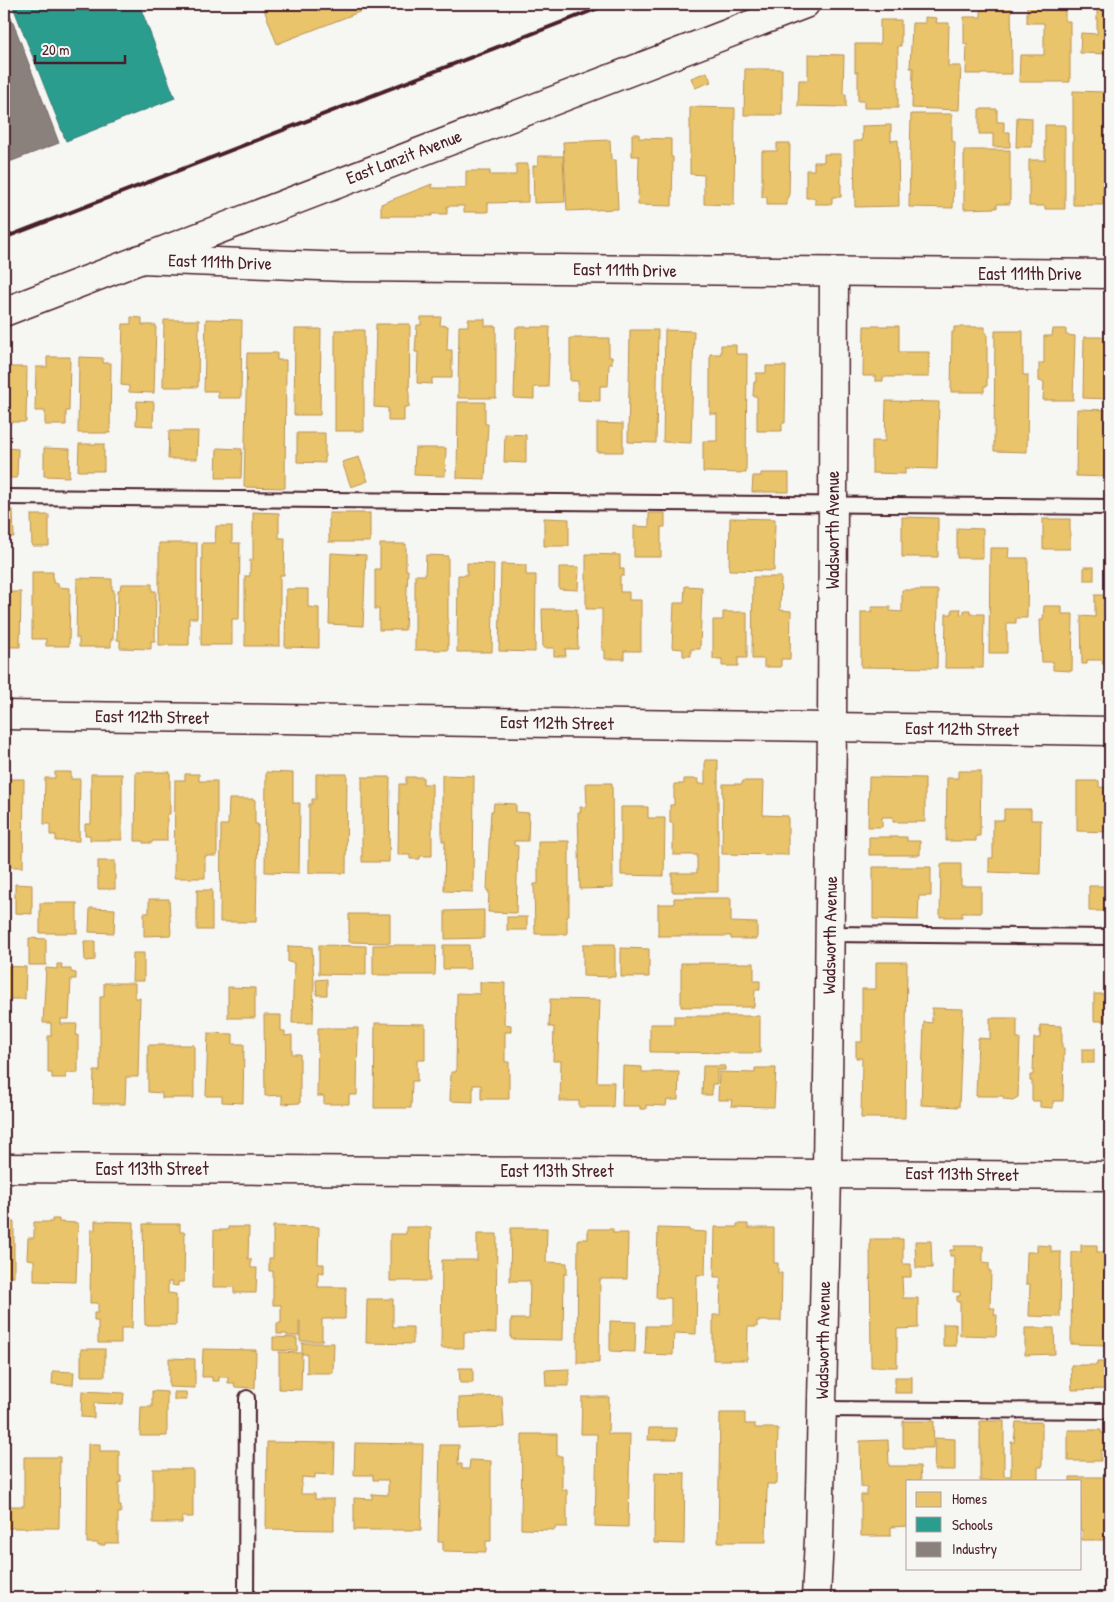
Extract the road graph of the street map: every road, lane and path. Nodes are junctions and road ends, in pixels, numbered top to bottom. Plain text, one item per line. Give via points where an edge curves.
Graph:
1 (805, 4) edge
2 (140, 259) junction
3 (834, 272) junction
4 (1110, 274) edge
5 (4, 312) edge
6 (4, 497) edge
7 (833, 504) junction
8 (1110, 507) edge
9 (4, 716) edge
10 (832, 727) junction
11 (1110, 731) edge
12 (830, 934) junction
13 (1110, 937) edge
14 (4, 1168) edge
15 (827, 1173) junction
16 (1110, 1176) edge
17 (247, 1398) dead end
18 (822, 1409) junction
19 (1110, 1411) edge
20 (246, 1598) edge
21 (816, 1598) edge

1 - 2 street, East Lanzit Avenue
2 - 3 street, East 111th Drive via 346,267
2 - 5 street, East Lanzit Avenue
3 - 4 street, East 111th Drive
3 - 7 street, Wadsworth Avenue
6 - 7 lane
7 - 8 lane
7 - 10 street, Wadsworth Avenue
9 - 10 street, East 112th Street
10 - 11 street, East 112th Street
10 - 12 street, Wadsworth Avenue
12 - 13 lane
12 - 15 street, Wadsworth Avenue
14 - 15 street, East 113th Street
15 - 16 street, East 113th Street
15 - 18 street, Wadsworth Avenue
17 - 20 lane
18 - 19 lane
18 - 21 street, Wadsworth Avenue

